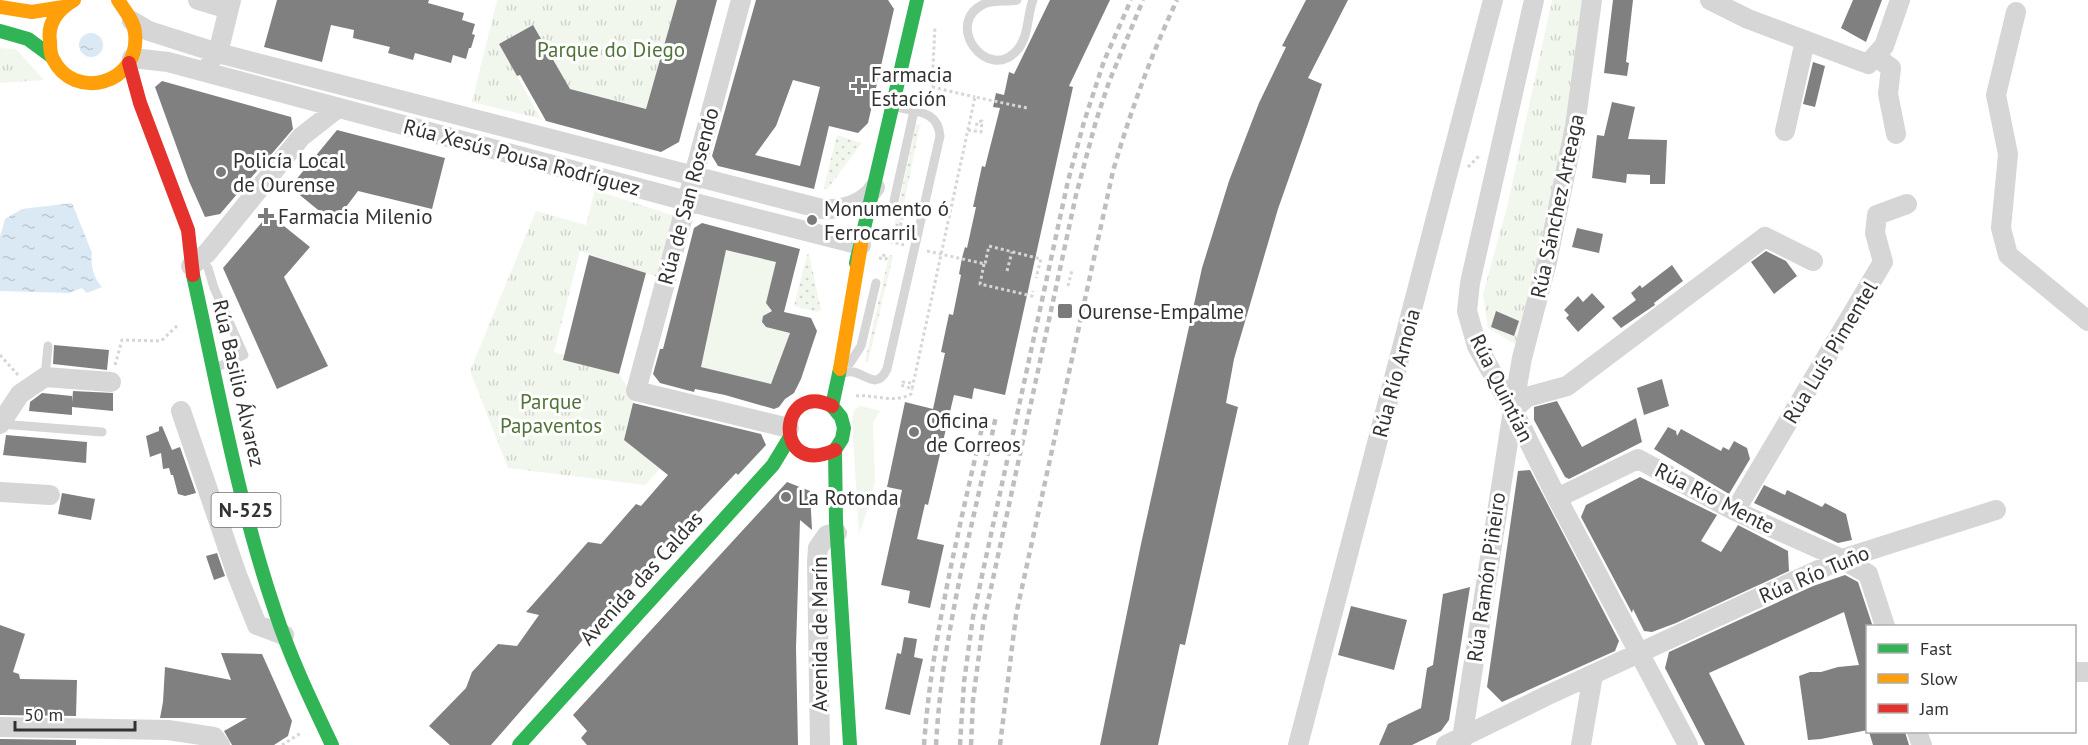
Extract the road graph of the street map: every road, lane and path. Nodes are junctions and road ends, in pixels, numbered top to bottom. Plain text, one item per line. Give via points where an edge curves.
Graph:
1 (38, 0) edge
2 (109, 0) edge
3 (198, 0) edge
4 (741, 0) edge
5 (917, 0) edge
6 (1017, 0) edge
7 (1033, 0) edge
8 (1493, 0) edge
9 (1534, 0) edge
10 (1592, 0) edge
11 (1710, 0) edge
12 (1900, 0) edge
13 (68, 3) edge
14 (229, 4) edge
15 (5, 6) edge
16 (124, 10) edge
17 (2016, 12) dead end
18 (935, 22) dead end
19 (4, 31) edge
20 (1805, 40) junction
21 (218, 53) junction
22 (51, 56) junction
23 (1872, 60) junction
24 (130, 61) junction
25 (176, 64) junction
26 (100, 83) junction
27 (932, 87) junction
28 (116, 93) dead end
29 (975, 97) junction
30 (928, 103) dead end
31 (134, 107) junction
32 (893, 107) junction
33 (338, 108) junction
34 (1027, 108) dead end
35 (914, 111) junction
36 (976, 129) dead end
37 (968, 130) junction
38 (1785, 131) dead end
39 (1896, 134) dead end
40 (140, 141) dead end
41 (692, 177) junction
42 (875, 187) junction
43 (687, 201) junction
44 (894, 201) dead end
45 (1907, 204) dead end
46 (173, 235) dead end
47 (880, 238) dead end
48 (861, 245) junction
49 (905, 245) dead end
50 (927, 251) dead end
51 (1012, 252) junction
52 (207, 253) junction
53 (942, 254) junction
54 (1813, 261) dead end
55 (985, 264) junction
56 (191, 266) junction
57 (1072, 270) dead end
58 (1007, 271) dead end
59 (1036, 278) dead end
60 (876, 283) dead end
61 (1068, 286) dead end
62 (1033, 291) dead end
63 (2088, 321) edge
64 (181, 322) dead end
65 (48, 346) dead end
66 (0, 355) edge
67 (826, 366) dead end
68 (215, 369) junction
69 (840, 375) junction
70 (45, 377) junction
71 (111, 382) joint
72 (910, 383) dead end
73 (820, 384) dead end
74 (28, 388) junction
75 (912, 389) junction
76 (853, 398) dead end
77 (813, 402) junction
78 (832, 406) junction
79 (1513, 410) junction
80 (181, 411) dead end
81 (0, 424) edge
82 (102, 432) dead end
83 (790, 433) junction
84 (835, 450) junction
85 (818, 457) junction
86 (0, 492) edge
87 (50, 495) dead end
88 (1557, 498) junction
89 (1996, 510) dead end
90 (1736, 511) junction
91 (836, 527) junction
92 (1842, 559) junction
93 (840, 590) junction
94 (817, 593) junction
95 (1884, 625) edge
96 (284, 636) junction
97 (1639, 654) junction
98 (1593, 675) junction
99 (0, 727) edge
100 (118, 737) edge
101 (1457, 742) edge
102 (220, 745) edge
103 (332, 745) edge
104 (519, 745) edge
105 (820, 745) edge
106 (850, 745) edge
107 (1298, 745) edge
108 (1581, 745) edge
109 (1688, 745) edge

1 - 15 main road
2 - 16 main road
3 - 14 street
4 - 41 street, Rúa de San Rosendo
5 - 32 main road
6 - 7 lane via 987,3 972,14 968,22 969,40 981,55 1000,59 1017,50 1023,42
8 - 107 street, Rúa Río Arnoia
9 - 79 street, Rúa Quintián via 1467,311 1477,346
10 - 79 street, Rúa Sánchez Arteaga via 1575,126
11 - 20 street via 1748,20
12 - 23 street via 1884,46
13 - 15 main road via 46,13
13 - 22 main road via 54,17 49,29
14 - 21 street
16 - 21 street, Rúa Xesús Pousa Rodríguez via 149,31
16 - 24 main road, N-525 via 135,39
17 - 63 street via 1996,95 2008,154 2001,228 2008,255
18 - 27 path
19 - 22 main road via 22,35
20 - 23 street
20 - 38 street
21 - 25 street, Rúa Xesús Pousa Rodríguez via 209,63 191,57
21 - 41 street, Rúa Xesús Pousa Rodríguez
22 - 26 main road via 71,78
23 - 39 street via 1891,68 1888,94
24 - 25 street, Rúa Xesús Pousa Rodríguez
24 - 26 main road via 116,76
24 - 31 main road, Rúa Basilio Álvarez / N-525
25 - 31 street, Rúa Xesús Pousa Rodríguez via 148,77
25 - 33 street, Rúa Xesús Pousa Rodríguez
26 - 28 main road
27 - 29 path
27 - 30 path
29 - 34 path
29 - 37 path
31 - 40 main road, Rúa Basilio Álvarez / N-525
31 - 56 main road, Rúa Basilio Álvarez / N-525 via 188,230
32 - 35 lane
32 - 42 main road
33 - 43 street, Rúa Xesús Pousa Rodríguez
33 - 52 street via 301,137
35 - 44 lane
35 - 69 lane via 933,118 940,136 887,369 874,380 854,371
36 - 37 path via 977,122 982,121 981,132
37 - 53 path
41 - 42 street, Rúa Xesús Pousa Rodríguez via 822,209 858,203
41 - 43 street, Rúa de San Rosendo
42 - 48 main road
43 - 48 street, Rúa Xesús Pousa Rodríguez
43 - 83 street, Rúa de San Rosendo via 636,391
45 - 90 street, Rúa Luís Pimentel via 1877,215 1875,233 1883,262
46 - 56 main road, Rúa Basilio Álvarez / N-525
47 - 49 path
48 - 67 main road
48 - 69 main road
50 - 53 path
51 - 55 path via 989,246
51 - 58 path
51 - 59 path via 1041,259
52 - 56 street
52 - 68 lane via 214,288 244,355
53 - 55 path
53 - 75 path
54 - 79 street via 1765,237 1567,386 1527,398
55 - 62 path via 980,284 1032,296
56 - 68 main road, Rúa Basilio Álvarez / N-525
57 - 61 path
60 - 69 lane via 861,346
64 - 71 path via 161,341 122,340
65 - 70 lane
66 - 74 path
68 - 96 main road, Rúa Basilio Álvarez / N-525 via 256,548
69 - 78 main road
70 - 71 street
70 - 74 street
72 - 75 path via 901,384
73 - 77 main road
74 - 81 street
75 - 76 path via 905,397
77 - 78 main road
77 - 83 main road via 796,411 790,420
78 - 84 main road via 844,428
79 - 88 street, Rúa Quintián
79 - 101 street, Rúa Ramón Piñeiro
80 - 96 street via 257,625
81 - 82 lane
83 - 85 main road via 801,452
83 - 104 main road, Avenida das Caldas via 768,469
84 - 85 main road
84 - 91 main road
85 - 91 main road via 827,470
86 - 87 street
88 - 90 street, Rúa Río Mente via 1638,459
88 - 97 street, Rúa Quintián
89 - 92 street, Rúa Río Tuño
90 - 92 street, Rúa Río Mente
91 - 93 main road, Avenida de Marín
91 - 94 street, Avenida de Marín via 818,548
92 - 95 street, Rúa Río Mente via 1868,574
92 - 97 street, Rúa Río Tuño
93 - 94 street
93 - 106 main road, Avenida de Marín
94 - 105 street, Avenida de Marín
96 - 103 main road, Rúa Basilio Álvarez / N-525
97 - 98 street, Rúa Río Tuño
97 - 109 street, Rúa Quintián
98 - 101 street, Rúa Río Tuño
98 - 108 street
99 - 100 street
100 - 102 street via 168,730 214,737

